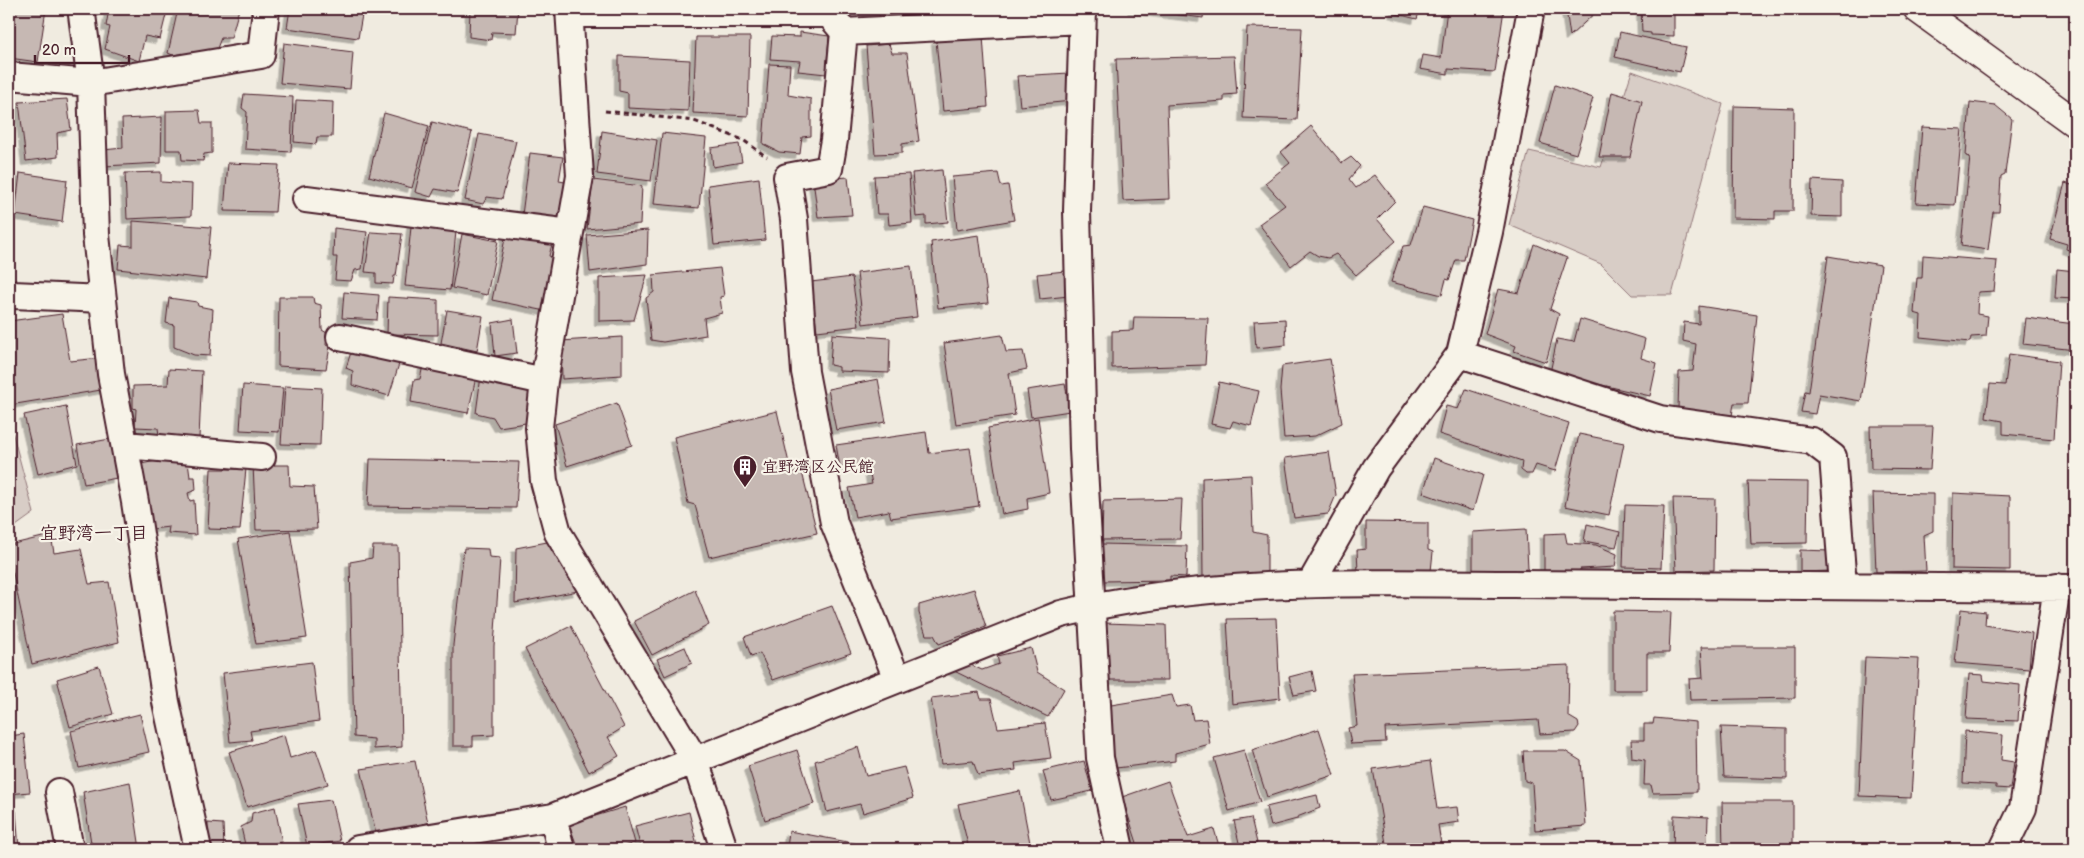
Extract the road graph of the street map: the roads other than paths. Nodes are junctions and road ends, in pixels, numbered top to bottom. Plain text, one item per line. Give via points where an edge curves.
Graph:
1 (84, 9) edge
2 (266, 9) edge
3 (1531, 9) edge
4 (1918, 9) edge
5 (569, 12) edge
6 (1083, 14) edge
7 (844, 32) junction
8 (9, 76) edge
9 (91, 83) junction
10 (2075, 123) edge
11 (306, 199) dead end
12 (570, 233) junction
13 (9, 293) edge
14 (103, 299) junction
15 (340, 338) dead end
16 (1460, 354) junction
17 (544, 381) junction
18 (125, 446) junction
19 (262, 457) dead end
20 (1311, 583) junction
21 (1844, 585) junction
22 (2066, 588) edge
23 (1091, 607) junction
24 (897, 679) junction
25 (695, 760) junction
26 (59, 792) dead end
27 (553, 816) junction
28 (70, 849) edge
29 (198, 849) edge
30 (358, 849) edge
31 (561, 849) edge
32 (724, 849) edge
33 (1120, 849) edge
34 (2003, 849) edge

1 - 9 street via 82,15
2 - 9 street via 261,55
3 - 16 street via 1489,232
4 - 10 street
5 - 7 street via 829,14
5 - 12 street via 580,176
6 - 7 street
6 - 23 street via 1077,211
7 - 24 street via 829,170 787,177 794,219 805,372 834,523
8 - 9 street
9 - 14 street via 96,236
11 - 12 street
12 - 17 street
13 - 14 street via 13,296
14 - 18 street
15 - 17 street
16 - 20 street via 1376,468
16 - 21 street via 1660,419 1812,441 1833,457
17 - 25 street via 539,428 544,481 558,533
18 - 19 street
18 - 29 street via 166,702
20 - 21 street
20 - 23 street via 1160,596
21 - 22 street
22 - 34 street via 2023,808
23 - 24 street via 1061,614
23 - 33 street via 1100,758
24 - 25 street
25 - 27 street
25 - 32 street
26 - 28 street
27 - 30 street
27 - 31 street

